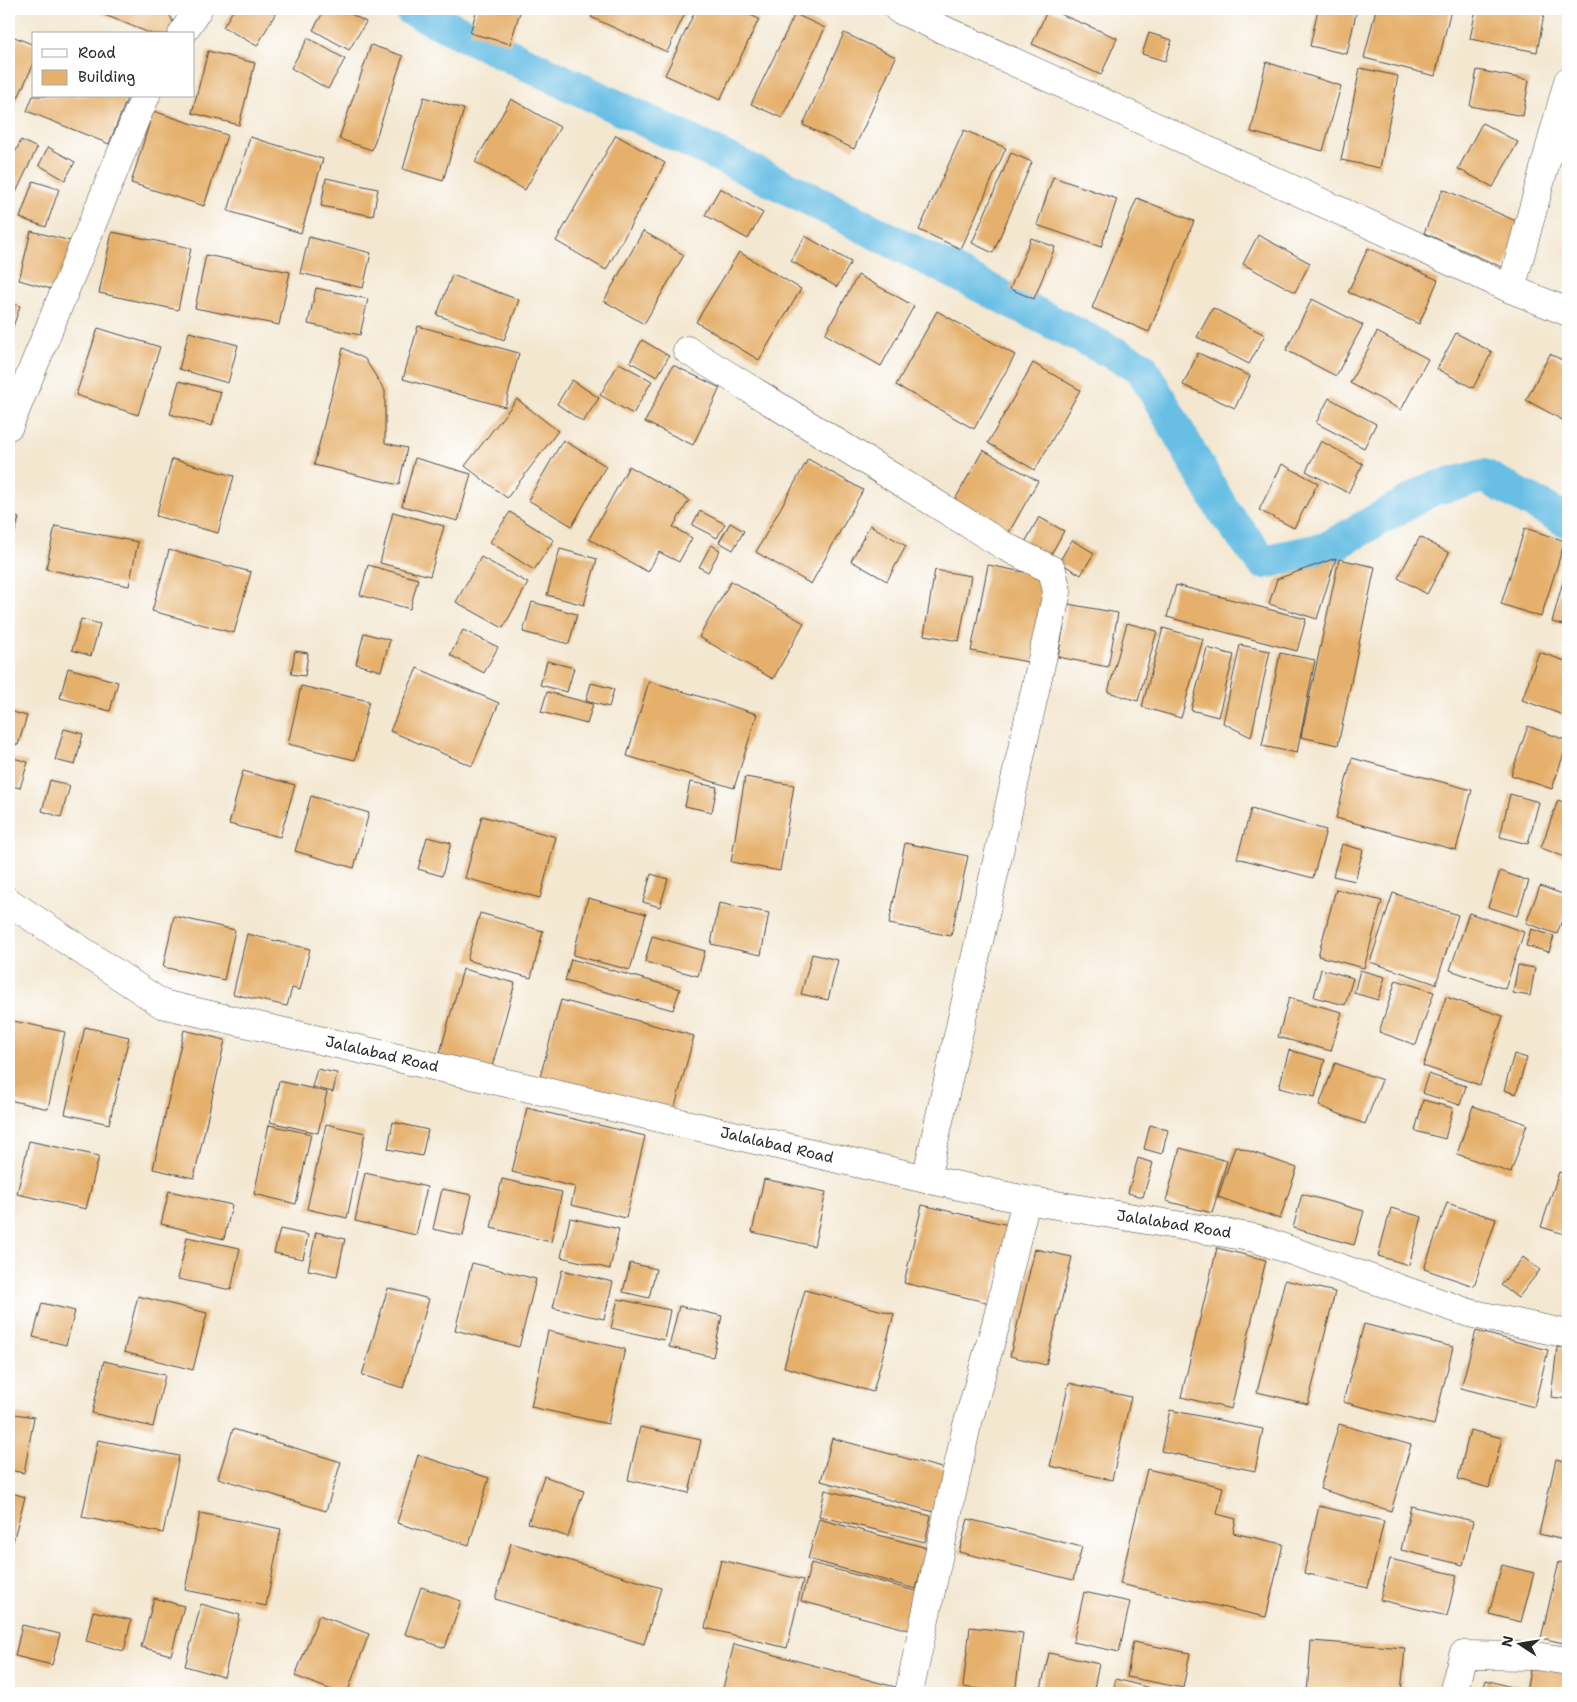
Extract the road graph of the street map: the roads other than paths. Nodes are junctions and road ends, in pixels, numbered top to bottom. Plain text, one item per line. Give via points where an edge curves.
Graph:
1 (198, 9) edge
2 (898, 9) edge
3 (183, 32) edge
4 (1568, 81) edge
5 (145, 98) edge
6 (1511, 289) junction
7 (1568, 312) edge
8 (687, 350) dead end
9 (9, 426) edge
10 (9, 902) edge
11 (926, 1179) junction
12 (1026, 1200) junction
13 (1568, 1334) edge
14 (1568, 1661) edge
15 (909, 1693) edge
16 (1453, 1693) edge

1 - 3 street
2 - 6 street
4 - 6 street
5 - 9 street
6 - 7 street
8 - 11 street via 1006,546 1052,570 1057,592
10 - 11 street, Jalalabad Road via 162,1004
11 - 12 street, Jalalabad Road
12 - 13 street, Jalalabad Road via 1255,1238 1469,1312
12 - 15 street via 966,1430
14 - 16 street via 1535,1656 1463,1654

